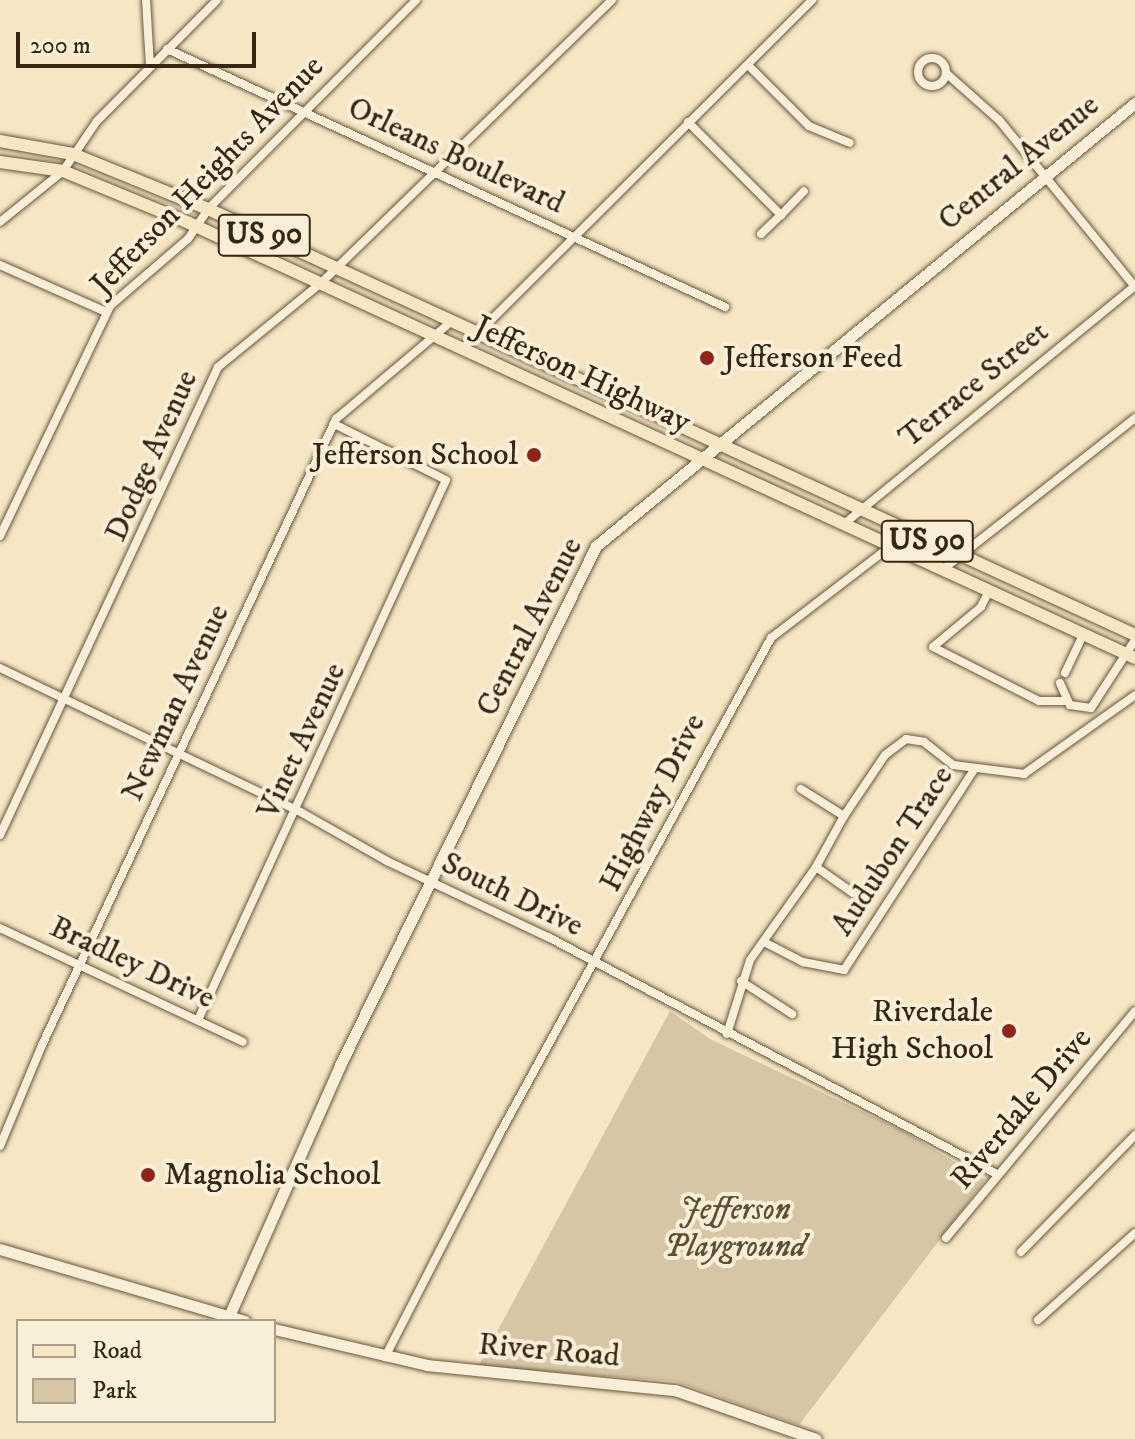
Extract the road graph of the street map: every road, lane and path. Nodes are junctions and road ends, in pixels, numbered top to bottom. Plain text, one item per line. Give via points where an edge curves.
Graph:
1 (146, 0) edge
2 (217, 0) edge
3 (416, 0) edge
4 (612, 0) edge
5 (812, 0) edge
6 (167, 49) junction
7 (748, 65) junction
8 (150, 66) junction
9 (946, 73) dead end
10 (1135, 103) edge
11 (304, 112) junction
12 (688, 122) junction
13 (0, 141) edge
14 (850, 143) dead end
15 (73, 154) junction
16 (0, 162) edge
17 (63, 171) junction
18 (438, 172) junction
19 (1045, 179) junction
20 (804, 191) dead end
21 (208, 209) junction
22 (781, 215) junction
23 (0, 222) edge
24 (196, 226) junction
25 (761, 234) dead end
26 (574, 236) junction
27 (0, 265) edge
28 (334, 267) junction
29 (321, 283) junction
30 (1135, 286) edge
31 (725, 307) dead end
32 (106, 312) junction
33 (452, 321) junction
34 (477, 334) junction
35 (436, 335) junction
36 (463, 348) junction
37 (1135, 418) edge
38 (334, 424) junction
39 (721, 445) junction
40 (701, 458) junction
41 (860, 509) junction
42 (844, 524) junction
43 (909, 532) junction
44 (0, 536) edge
45 (893, 547) junction
46 (960, 556) junction
47 (942, 570) junction
48 (989, 591) junction
49 (1083, 635) junction
50 (1135, 638) edge
51 (1131, 656) edge
52 (0, 668) edge
53 (1065, 673) dead end
54 (1060, 683) dead end
55 (1135, 695) edge
56 (63, 699) junction
57 (1066, 701) junction
58 (180, 754) junction
59 (975, 768) junction
60 (801, 789) dead end
61 (297, 810) junction
62 (844, 816) junction
63 (0, 835) edge
64 (816, 867) junction
65 (431, 882) junction
66 (853, 893) dead end
67 (0, 928) edge
68 (766, 943) junction
69 (597, 963) junction
70 (81, 966) junction
71 (741, 981) junction
72 (1135, 1011) edge
73 (792, 1014) dead end
74 (198, 1020) junction
75 (727, 1034) junction
76 (243, 1042) dead end
77 (1135, 1135) edge
78 (0, 1146) edge
79 (997, 1174) junction
80 (1135, 1233) edge
81 (946, 1238) dead end
82 (0, 1249) edge
83 (1021, 1252) dead end
84 (229, 1316) junction
85 (239, 1319) edge
86 (1038, 1320) dead end
87 (276, 1330) edge
88 (385, 1357) junction
89 (816, 1439) edge

1 - 8 street
2 - 6 street
3 - 11 street, Jefferson Heights Avenue
4 - 18 street, Dodge Avenue
5 - 7 street
6 - 8 street
6 - 11 street, Orleans Boulevard
7 - 12 street
7 - 14 street via 809,126
8 - 15 street
9 - 19 street via 999,120
10 - 19 main road, Central Avenue
11 - 18 street, Orleans Boulevard
11 - 21 street, Jefferson Heights Avenue
12 - 22 street
12 - 26 street
13 - 15 main road, Jefferson Highway / US 90
15 - 17 street
15 - 21 main road, Jefferson Highway / US 90
16 - 17 main road, Jefferson Highway / US 90
17 - 23 street
17 - 24 main road, Jefferson Highway / US 90
18 - 26 street, Orleans Boulevard
18 - 28 street, Dodge Avenue
19 - 30 street
19 - 39 main road, Central Avenue via 930,268
20 - 22 street
21 - 24 street, Jefferson Heights Avenue
21 - 28 main road, Jefferson Highway / US 90
22 - 25 street
24 - 29 main road, Jefferson Highway / US 90
24 - 32 street, Jefferson Heights Avenue
26 - 31 street, Orleans Boulevard
26 - 34 street
27 - 32 street
28 - 29 street, Dodge Avenue
28 - 33 main road, Jefferson Highway / US 90
29 - 35 main road, Jefferson Highway / US 90
29 - 56 street, Dodge Avenue via 218,367 145,534
30 - 41 street, Terrace Street
32 - 44 street, Jefferson Heights Avenue
33 - 34 main road, Jefferson Highway / US 90
33 - 35 street, Newman Avenue
34 - 36 street
34 - 39 main road, Jefferson Highway / US 90
35 - 36 main road, Jefferson Highway / US 90
35 - 38 street, Newman Avenue
36 - 40 main road, Jefferson Highway / US 90
37 - 46 street
38 - 58 street, Newman Avenue
38 - 61 street, Vinet Avenue via 446,480
39 - 40 main road, Central Avenue
39 - 41 main road, Jefferson Highway / US 90
40 - 42 main road, Jefferson Highway / US 90
40 - 65 main road, Central Avenue via 596,546
41 - 42 street, Terrace Street
41 - 43 main road, Jefferson Highway / US 90
42 - 45 main road, Jefferson Highway / US 90
43 - 45 street, Highway Drive
43 - 46 main road, Jefferson Highway / US 90
45 - 47 main road, Jefferson Highway / US 90
45 - 69 street, Highway Drive via 771,638 737,692
46 - 47 street
46 - 50 main road, Jefferson Highway / US 90
47 - 48 main road, Jefferson Highway / US 90
48 - 49 main road, Jefferson Highway / US 90
48 - 57 street via 981,607 933,647 1014,691 1051,705
49 - 51 main road, Jefferson Highway / US 90
49 - 53 street
50 - 51 street
51 - 57 street via 1091,708
52 - 56 street, South Drive
54 - 57 street
55 - 59 street, Audubon Trace via 1024,774
56 - 58 street, South Drive
56 - 63 street, Dodge Avenue
58 - 61 street, South Drive
58 - 70 street, Newman Avenue
59 - 62 street, Audubon Trace via 953,765 924,742 906,739 885,755
59 - 68 street, Audubon Trace via 844,970 803,962
60 - 62 street
61 - 65 street, South Drive
61 - 74 street, Vinet Avenue
62 - 64 street
64 - 66 street
64 - 68 street via 791,895
65 - 69 street, South Drive
65 - 84 main road, Central Avenue via 318,1113
67 - 70 street, Bradley Drive
68 - 71 street
69 - 75 street, South Drive
69 - 88 street, Highway Drive via 499,1135
70 - 74 street, Bradley Drive
70 - 78 street, Newman Avenue
71 - 73 street
71 - 75 street
72 - 79 street, Riverdale Drive
74 - 76 street, Bradley Drive
75 - 79 street, South Drive
77 - 83 street
79 - 81 street, Riverdale Drive
80 - 86 street
82 - 84 main road
84 - 85 main road
87 - 88 main road, River Road
88 - 89 main road, River Road via 484,1373 675,1390

